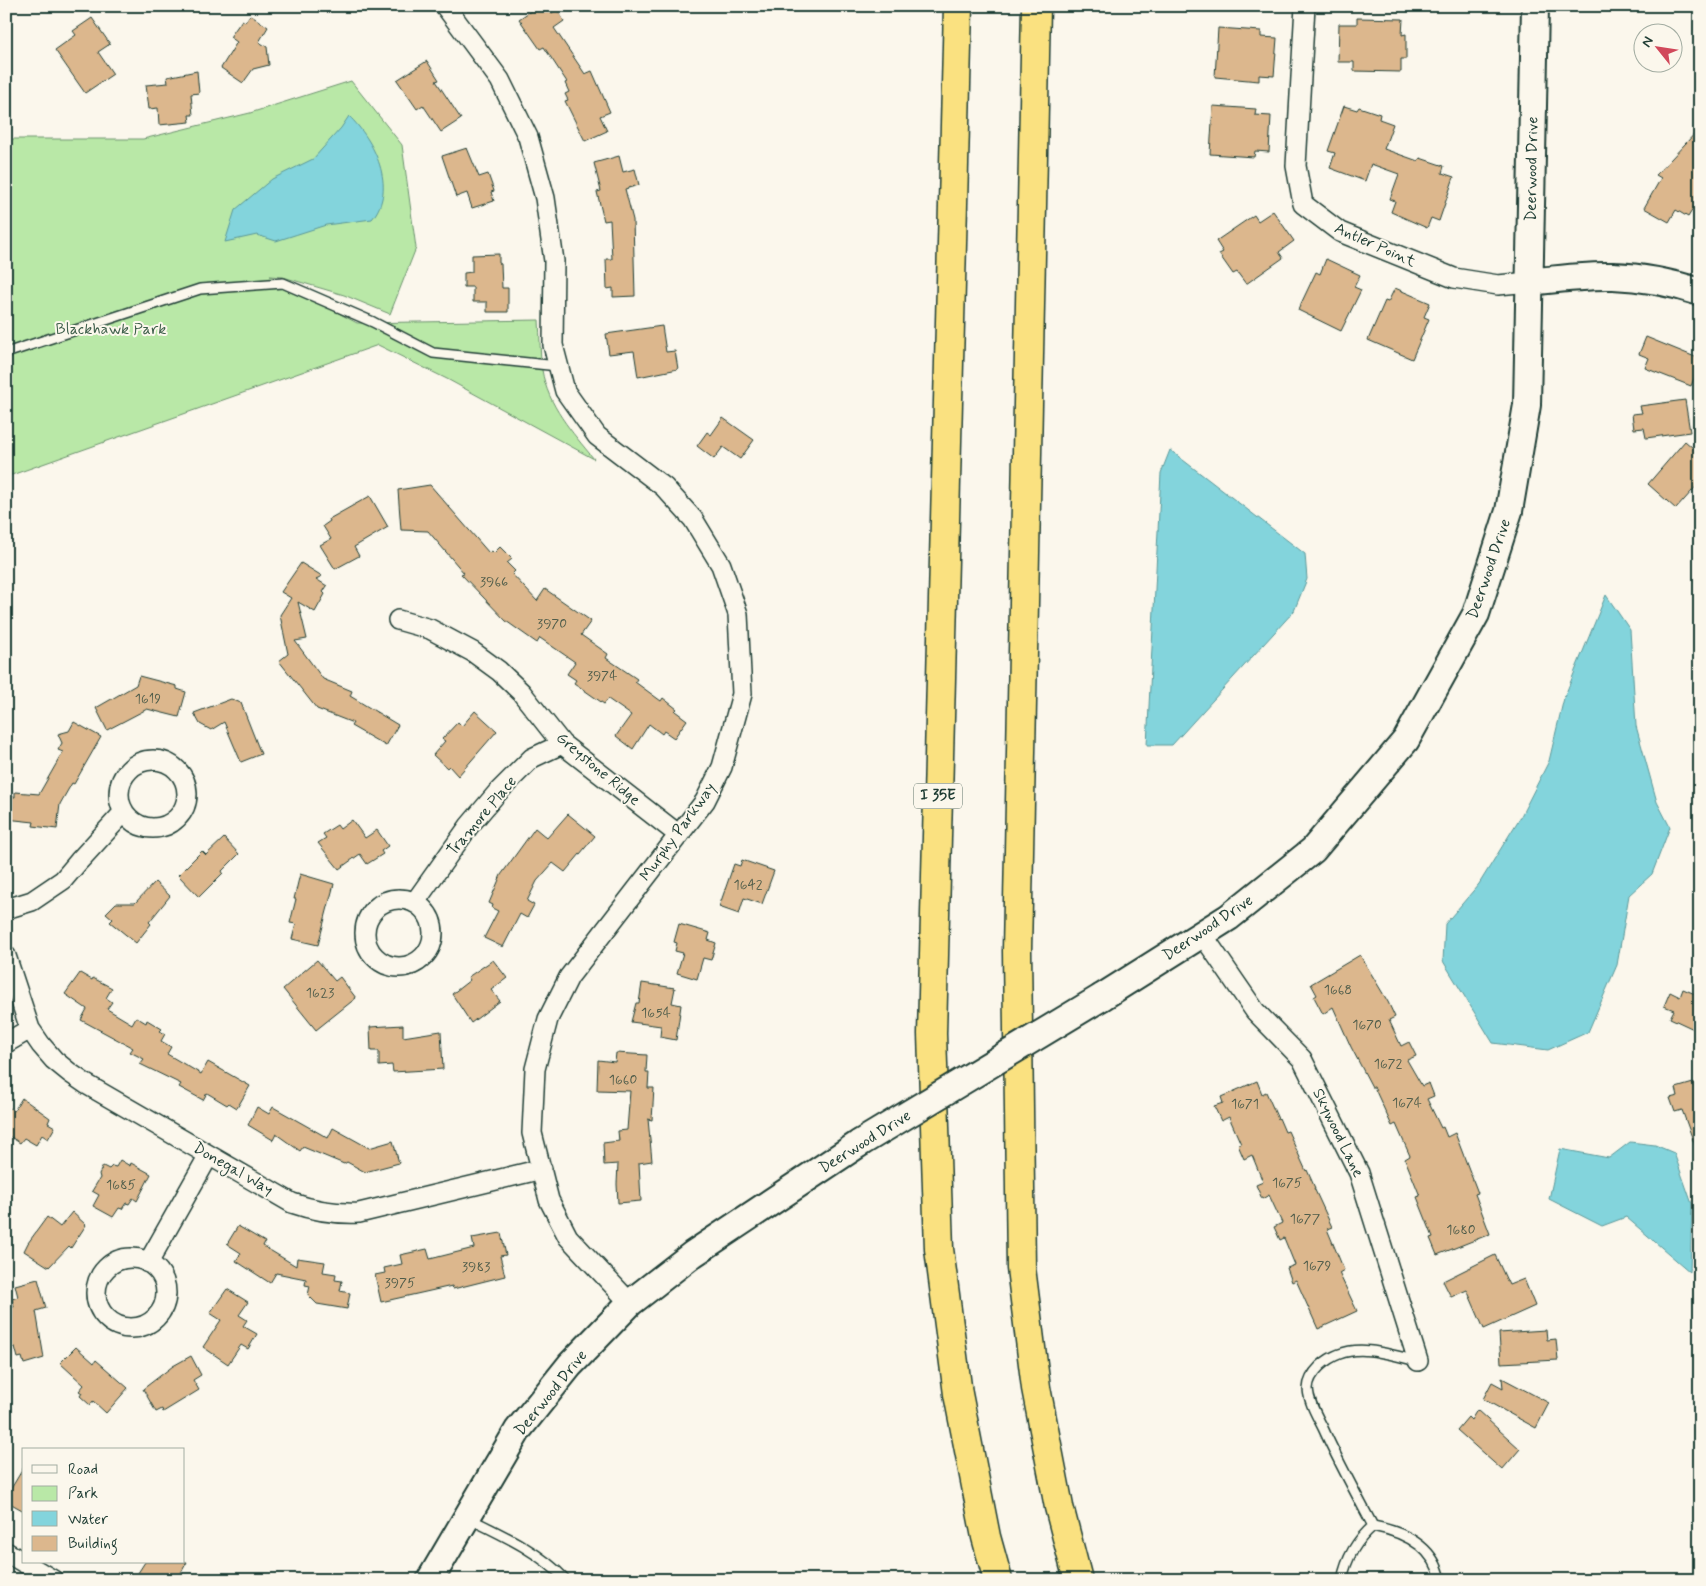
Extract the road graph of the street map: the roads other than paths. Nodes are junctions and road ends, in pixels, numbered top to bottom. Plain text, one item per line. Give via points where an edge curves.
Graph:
1 (445, 6) edge
2 (958, 6) edge
3 (1036, 6) edge
4 (1305, 6) edge
5 (1535, 6) edge
6 (1529, 282) junction
7 (1699, 291) edge
8 (6, 354) edge
9 (558, 366) junction
10 (398, 620) dead end
11 (562, 744) junction
12 (124, 812) dead end
13 (678, 835) junction
14 (415, 902) dead end
15 (6, 909) edge
16 (1202, 934) junction
17 (6, 956) edge
18 (30, 1029) junction
19 (6, 1043) edge
20 (209, 1155) junction
21 (542, 1169) junction
22 (148, 1263) dead end
23 (630, 1303) junction
24 (1418, 1361) joint
25 (467, 1517) junction
26 (1373, 1526) junction
27 (6, 1552) edge
28 (22, 1562) edge
29 (26, 1564) edge
30 (53, 1580) edge
31 (430, 1580) edge
32 (566, 1580) edge
33 (998, 1580) edge
34 (1078, 1580) edge
35 (1342, 1580) edge
36 (1440, 1580) edge

1 - 9 street, Murphy Parkway via 500,80 528,137 545,198 554,261 553,346
2 - 33 highway, I 35E via 932,1034 939,1249 958,1394 986,1537
3 - 34 highway via 1016,951 1021,1268 1036,1388 1059,1507
4 - 6 street, Antler Point via 1296,166 1303,204 1340,232 1454,278 1498,285
5 - 6 street, Deerwood Drive
6 - 7 street via 1612,276 1651,280
6 - 16 street, Deerwood Drive via 1527,404 1510,511 1476,614 1406,740 1320,842 1229,917
8 - 9 lane via 200,288 283,283 373,322 432,353
9 - 13 street, Murphy Parkway via 565,390 597,436 664,487 693,519 721,566 738,614 742,694 722,767 705,801
10 - 11 street, Greystone Ridge via 430,629 473,652 499,671 521,692
11 - 13 street, Greystone Ridge
11 - 14 street, Tramore Place via 532,758 498,794 469,826
12 - 15 street via 63,880 32,901
13 - 21 street, Murphy Parkway via 568,977 548,1019 535,1069 532,1133
16 - 23 street, Deerwood Drive, bridge via 860,1144 693,1254
16 - 24 street, Skywood Lane via 1255,1011 1302,1059 1359,1173
17 - 18 street, Donegal Way
18 - 19 street
18 - 20 street, Donegal Way via 41,1045 70,1073
20 - 21 street, Donegal Way via 292,1203 336,1214 370,1211
20 - 22 street
21 - 23 street, Murphy Parkway via 549,1200 568,1237
23 - 25 street, Deerwood Drive via 570,1365 518,1430
24 - 26 lane via 1354,1349 1330,1358 1316,1370 1308,1386 1312,1403 1334,1451
25 - 31 street, Deerwood Drive
25 - 32 lane via 520,1545 552,1566
26 - 35 lane via 1352,1552
26 - 36 lane via 1418,1543 1434,1562
27 - 28 street
29 - 30 street

